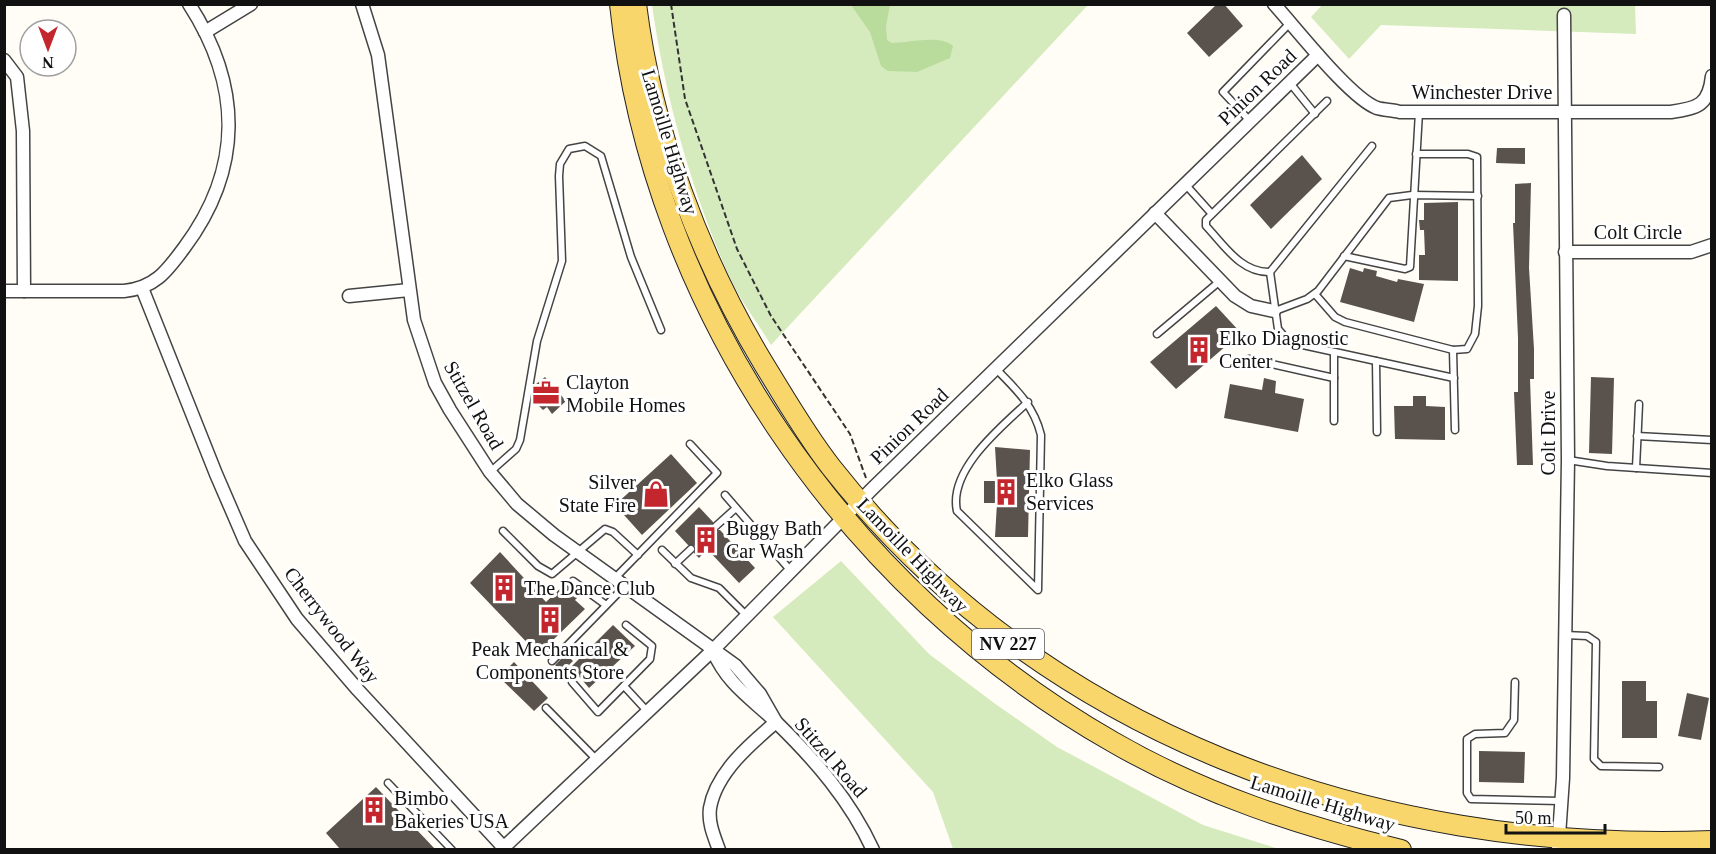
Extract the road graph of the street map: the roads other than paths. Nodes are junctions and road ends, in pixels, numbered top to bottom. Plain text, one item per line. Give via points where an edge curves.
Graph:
1 (189, 4) edge
2 (251, 4) edge
3 (362, 4) edge
4 (620, 4) edge
5 (636, 4) edge
6 (1274, 4) edge
7 (1564, 15) dead end
8 (1290, 22) junction
9 (205, 32) junction
10 (1318, 55) junction
11 (4, 60) edge
12 (1712, 76) edge
13 (1290, 83) junction
14 (1327, 101) dead end
15 (1563, 111) junction
16 (1419, 112) junction
17 (1315, 114) junction
18 (1250, 122) junction
19 (1372, 146) dead end
20 (1416, 154) junction
21 (1185, 184) junction
22 (1412, 195) junction
23 (1478, 196) junction
24 (1155, 213) junction
25 (1211, 213) junction
26 (1712, 245) edge
27 (1565, 252) junction
28 (1344, 256) junction
29 (1270, 272) junction
30 (1220, 281) junction
31 (142, 288) junction
32 (409, 290) junction
33 (4, 291) edge
34 (24, 291) junction
35 (1315, 294) junction
36 (349, 297) dead end
37 (1274, 311) junction
38 (661, 330) dead end
39 (1157, 334) dead end
40 (1453, 351) junction
41 (1334, 352) junction
42 (1249, 359) dead end
43 (1376, 361) junction
44 (996, 369) junction
45 (1334, 378) junction
46 (1454, 378) junction
47 (1028, 402) junction
48 (1640, 404) dead end
49 (1334, 421) dead end
50 (1455, 430) dead end
51 (1377, 432) dead end
52 (1637, 436) junction
53 (1712, 440) edge
54 (690, 444) dead end
55 (1568, 460) junction
56 (1636, 468) junction
57 (490, 472) junction
58 (1712, 473) edge
59 (725, 495) dead end
60 (860, 501) junction
61 (736, 508) junction
62 (845, 515) junction
63 (716, 526) dead end
64 (503, 531) dead end
65 (691, 549) dead end
66 (662, 550) dead end
67 (579, 552) junction
68 (638, 555) junction
69 (675, 564) junction
70 (790, 571) junction
71 (573, 581) dead end
72 (621, 581) junction
73 (606, 605) junction
74 (747, 616) junction
75 (626, 625) dead end
76 (1565, 635) junction
77 (713, 650) junction
78 (552, 661) dead end
79 (572, 682) dead end
80 (1515, 682) dead end
81 (624, 686) junction
82 (546, 708) dead end
83 (647, 711) junction
84 (776, 722) junction
85 (596, 759) junction
86 (1659, 767) dead end
87 (388, 783) dead end
88 (1561, 801) junction
89 (1712, 841) edge
90 (1558, 848) edge
91 (452, 849) edge
92 (504, 849) edge
93 (719, 849) edge
94 (873, 849) edge
95 (1401, 849) edge

1 - 9 street
2 - 9 street
3 - 32 street, Stitzel Road via 378,55
4 - 62 main road, Lamoille Highway / NV 227 via 627,57 650,152 700,292 735,361 774,424
5 - 60 main road, Lamoille Highway / NV 227 via 660,121 710,260 739,323 787,402
6 - 8 street, Winchester Drive
7 - 15 street, Colt Drive
8 - 10 street, Winchester Drive
8 - 18 lane via 1223,92
9 - 31 street via 218,59 228,100 227,160 210,207 188,242 163,276
10 - 13 street, Pinion Road
10 - 16 street, Winchester Drive via 1361,98 1376,107
11 - 34 street via 17,77 23,131
12 - 15 street, Winchester Drive via 1704,102 1693,108 1671,112
13 - 17 lane
13 - 18 street, Pinion Road
14 - 17 lane
15 - 16 street, Winchester Drive
15 - 27 street, Colt Drive
16 - 20 lane
17 - 25 lane
18 - 21 street, Pinion Road
19 - 29 lane
20 - 22 lane
20 - 23 lane via 1474,155 1478,162
21 - 24 street, Pinion Road
21 - 25 lane
22 - 23 lane
22 - 28 lane via 1386,201
22 - 28 lane via 1410,267
23 - 40 lane via 1477,323 1467,348
24 - 30 street
24 - 44 street, Pinion Road
25 - 29 lane via 1206,226 1244,266 1254,272
26 - 27 street, Colt Circle via 1690,252
27 - 55 street, Colt Drive
28 - 35 lane
29 - 37 lane
30 - 37 street via 1251,306
30 - 39 lane
31 - 34 street
31 - 92 street, Cherrywood Way via 245,541 297,619
32 - 36 street
32 - 57 street, Stitzel Road via 414,320 435,383
33 - 34 street
35 - 37 lane
35 - 40 lane via 1335,317
37 - 41 lane via 1278,329 1289,342
38 - 57 lane via 631,257 601,156 585,146 569,149 558,176 560,274 537,341 520,440 516,449
40 - 46 lane
41 - 43 lane
41 - 45 lane
42 - 45 lane
43 - 46 lane
43 - 51 lane
44 - 47 lane
44 - 60 street, Pinion Road
45 - 49 lane
46 - 50 lane
47 - 47 lane via 1041,435 1038,590 963,518 955,502 964,470
48 - 52 lane
52 - 53 lane
52 - 56 lane
54 - 68 lane via 717,473
55 - 56 lane
55 - 76 street, Colt Drive
56 - 58 lane
57 - 67 street, Stitzel Road via 518,504
59 - 61 lane
60 - 62 street, Pinion Road
60 - 90 main road, Lamoille Highway / NV 227 via 950,596 988,629 1097,706 1173,747 1224,771 1329,808 1412,830
61 - 63 lane
61 - 70 lane
62 - 70 street, Pinion Road
62 - 95 main road, Lamoille Highway / NV 227 via 899,578 962,636 1074,718 1149,761 1217,793 1302,824
64 - 67 lane via 546,573 555,573
65 - 69 lane
66 - 69 lane
67 - 68 lane via 609,529
67 - 72 street, Stitzel Road
68 - 72 lane
69 - 74 lane via 691,578 719,588
70 - 74 street, Pinion Road
71 - 73 lane
72 - 73 lane
72 - 77 street, Stitzel Road
73 - 78 lane
74 - 77 street, Pinion Road
75 - 81 lane via 652,646 652,654
76 - 86 lane via 1587,636 1596,642 1594,759 1601,766
76 - 88 street, Colt Drive
77 - 83 street, Pinion Road
77 - 84 street, Stitzel Road via 739,669
79 - 81 lane via 598,712
80 - 88 lane via 1514,720 1505,734 1475,734 1467,739 1467,793 1470,799
81 - 83 lane
82 - 85 lane
83 - 85 street, Pinion Road
84 - 93 street via 730,768 715,793 710,825
84 - 94 street, Stitzel Road via 848,802
85 - 92 street, Pinion Road
87 - 91 lane
88 - 90 street, Colt Drive
89 - 90 main road, Lamoille Highway / NV 227 via 1673,846

